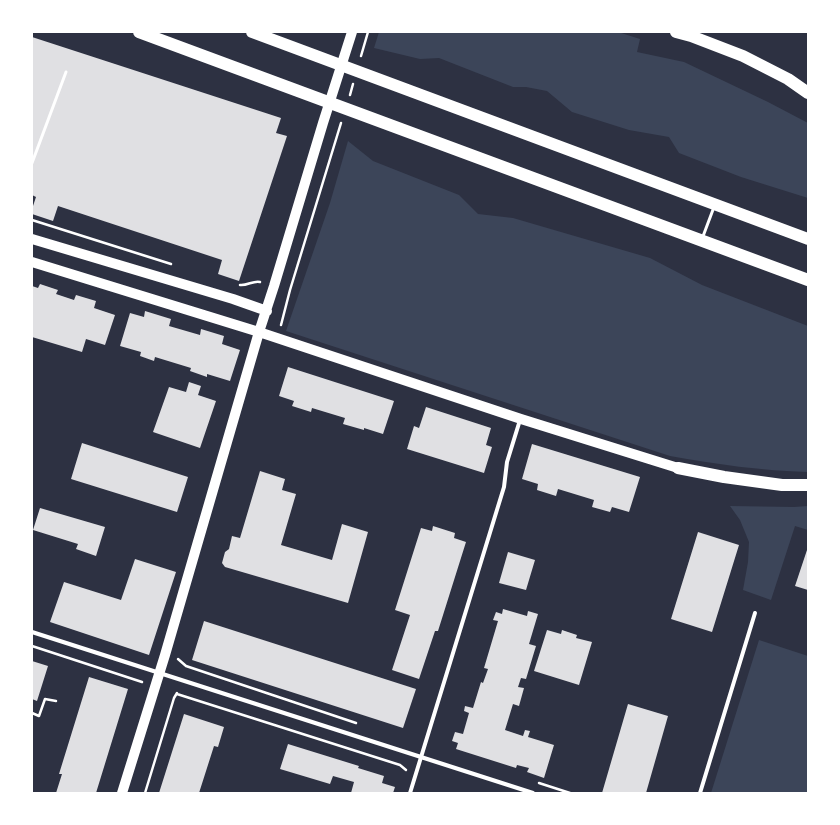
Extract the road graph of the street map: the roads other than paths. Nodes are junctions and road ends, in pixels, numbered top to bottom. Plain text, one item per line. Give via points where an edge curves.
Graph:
1 (139, 32) edge
2 (252, 32) edge
3 (352, 32) edge
4 (676, 32) edge
5 (66, 72) dead end
6 (808, 93) edge
7 (32, 163) edge
8 (715, 204) junction
9 (32, 239) edge
10 (808, 239) edge
11 (702, 241) junction
12 (32, 262) edge
13 (808, 280) edge
14 (267, 310) junction
15 (259, 332) junction
16 (521, 418) junction
17 (678, 468) joint
18 (808, 485) edge
19 (755, 614) dead end
20 (32, 632) edge
21 (160, 674) junction
22 (421, 757) junction
23 (122, 793) edge
24 (410, 793) edge
25 (533, 793) edge
26 (700, 793) edge

1 - 11 highway
2 - 8 highway
3 - 14 main road
4 - 6 highway via 743,56 788,78
5 - 7 lane
8 - 10 highway
8 - 11 lane
9 - 14 main road
11 - 13 highway
12 - 15 main road
14 - 15 main road
15 - 16 main road
15 - 21 main road
16 - 17 main road
16 - 22 street via 507,462 504,487
17 - 18 highway via 782,485
19 - 26 street
20 - 21 street
21 - 22 street
21 - 23 main road
22 - 24 street
22 - 25 street

